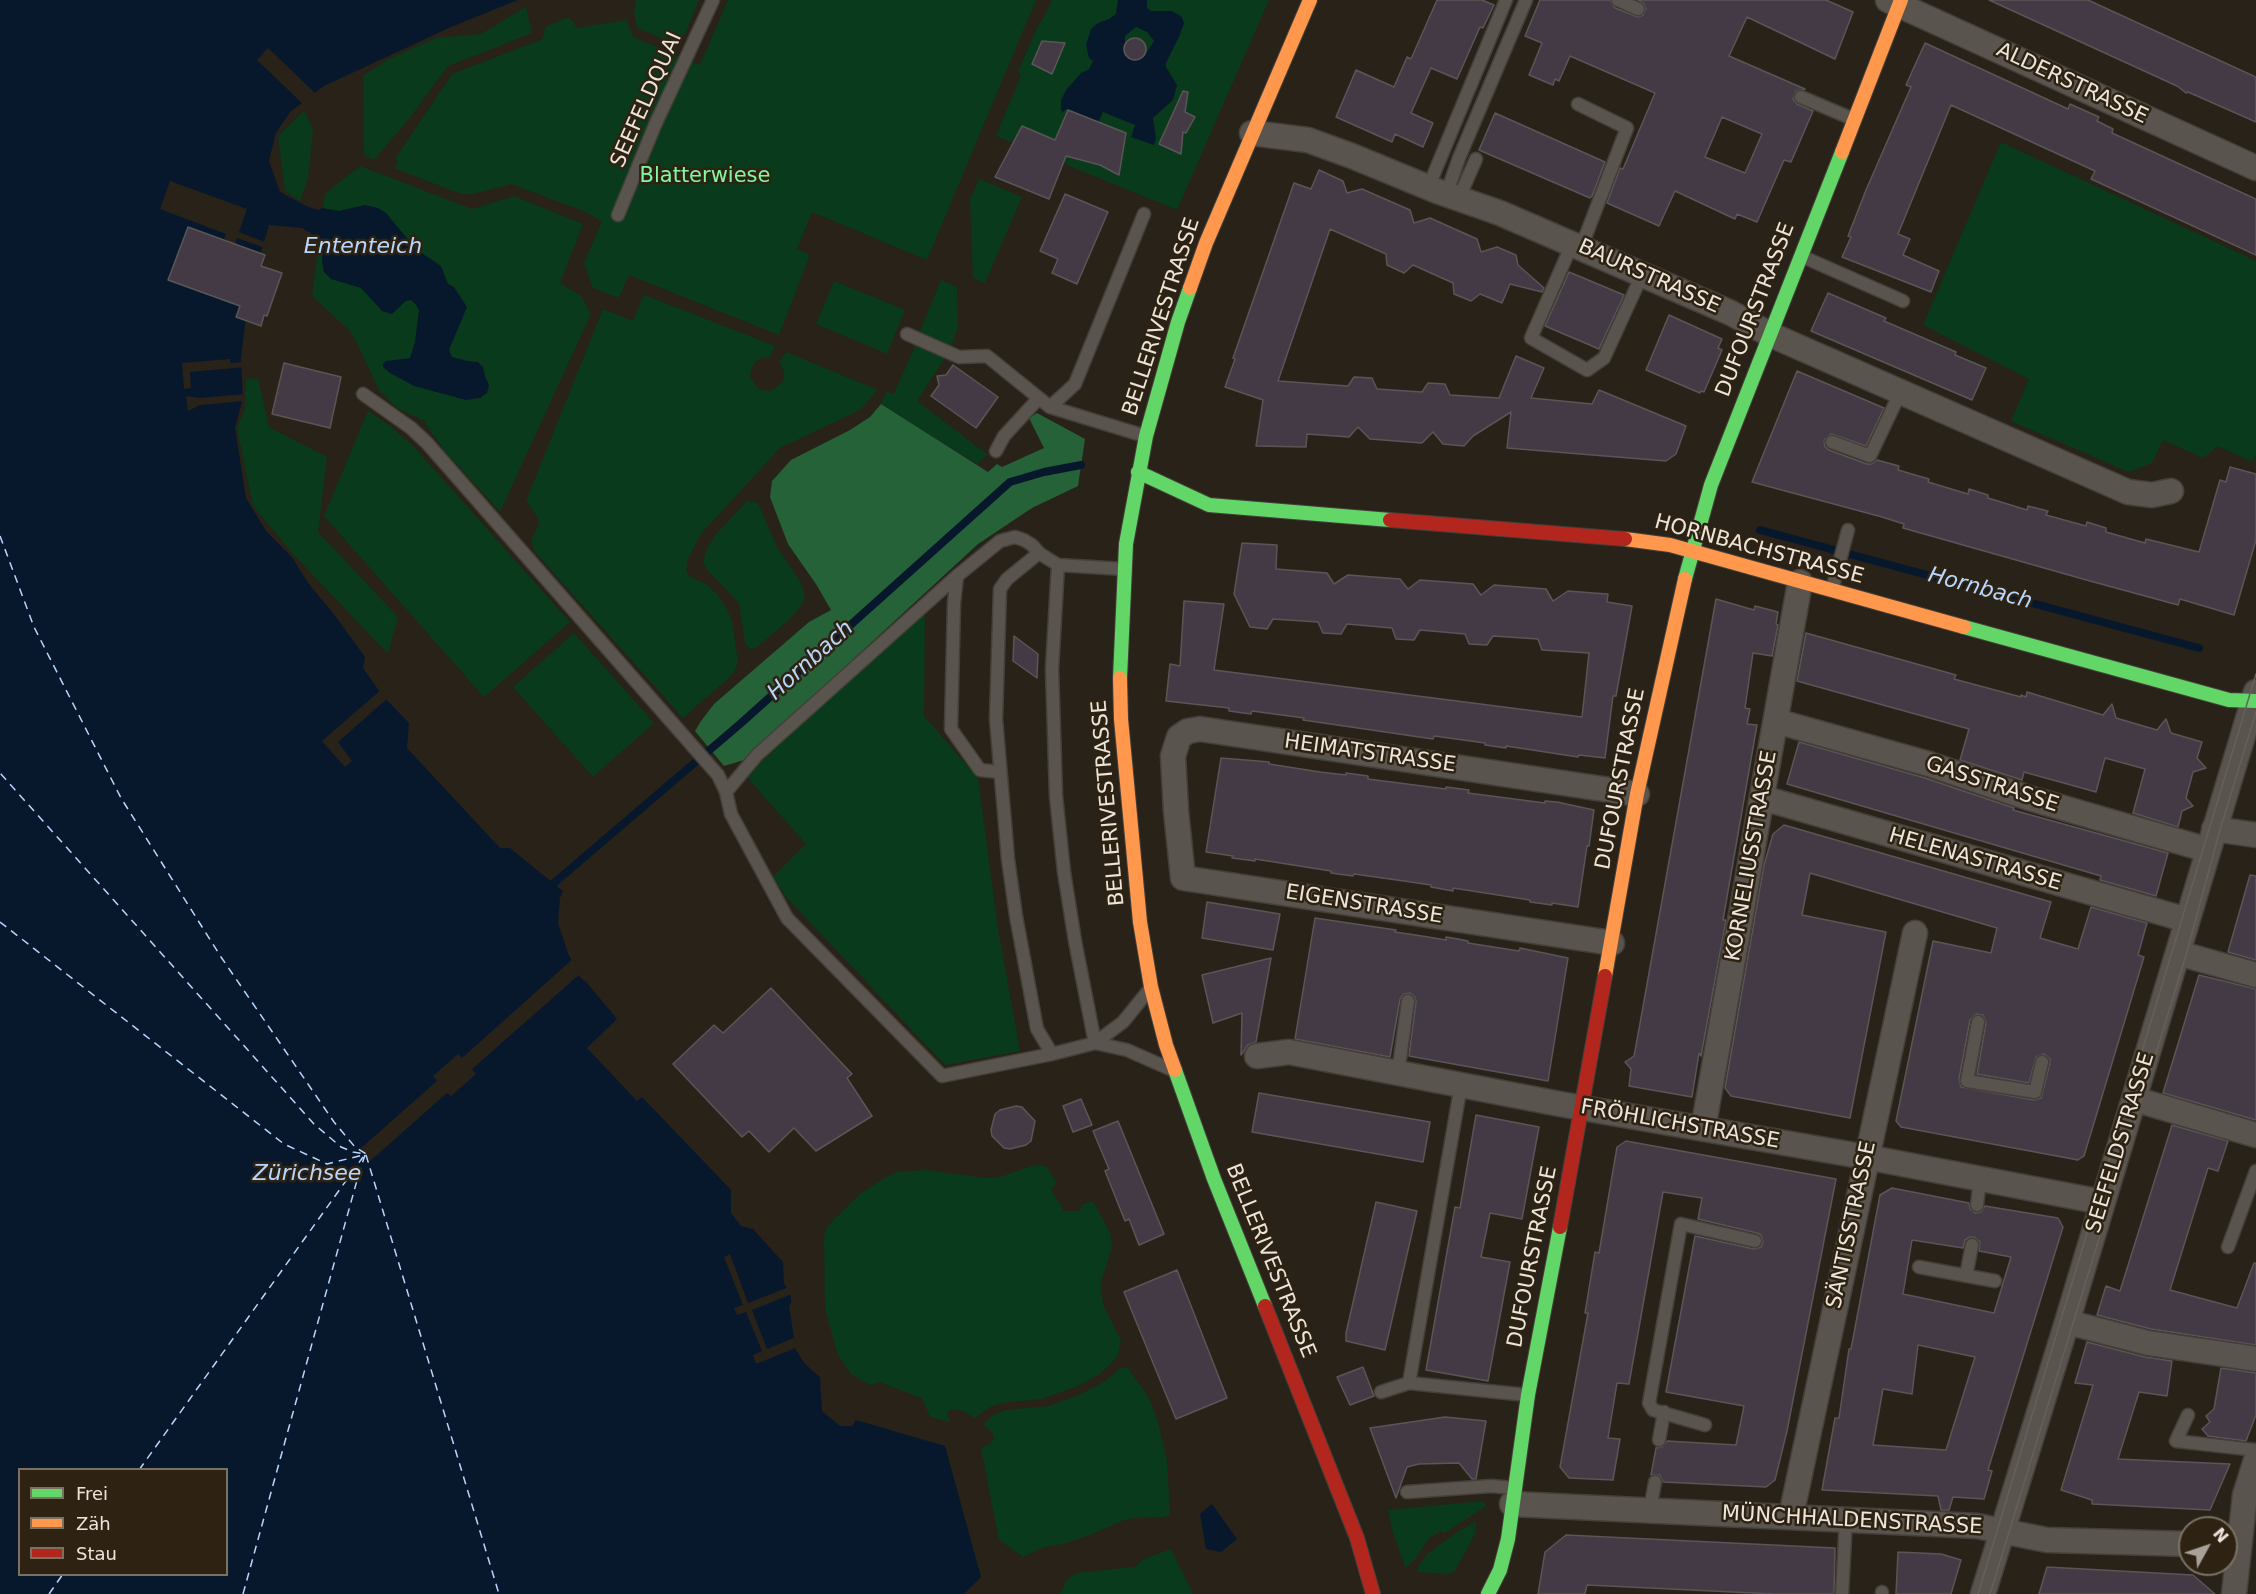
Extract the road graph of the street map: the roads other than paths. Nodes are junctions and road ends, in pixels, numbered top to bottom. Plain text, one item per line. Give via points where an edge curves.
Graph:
1 (713, 0) edge
2 (1310, 0) edge
3 (1506, 0) edge
4 (1526, 0) edge
5 (1618, 0) edge
6 (1896, 2) edge
7 (1638, 9) dead end
8 (1801, 97) dead end
9 (1578, 104) dead end
10 (1854, 119) junction
11 (1252, 134) junction
12 (1476, 159) dead end
13 (2256, 168) edge
14 (1444, 194) junction
15 (1144, 214) dead end
16 (618, 215) dead end
17 (1576, 246) junction
18 (1800, 255) junction
19 (1642, 275) junction
20 (1903, 301) dead end
21 (907, 334) dead end
22 (1769, 334) junction
23 (1901, 391) junction
24 (363, 394) dead end
25 (1039, 398) junction
26 (1050, 407) junction
27 (1146, 436) junction
28 (1832, 442) dead end
29 (996, 451) dead end
30 (1138, 472) junction
31 (2171, 490) dead end
32 (1847, 536) dead end
33 (1693, 551) junction
34 (1039, 553) junction
35 (1058, 565) junction
36 (1125, 569) junction
37 (957, 576) junction
38 (1800, 582) junction
39 (1832, 591) junction
40 (2255, 698) edge
41 (1776, 721) junction
42 (1000, 772) junction
43 (726, 792) junction
44 (1637, 794) junction
45 (1762, 798) junction
46 (1176, 811) joint
47 (2256, 835) edge
48 (2211, 839) junction
49 (2187, 920) junction
50 (1915, 933) dead end
51 (1611, 943) junction
52 (2178, 953) junction
53 (2256, 975) edge
54 (1151, 987) junction
55 (1408, 1001) dead end
56 (1978, 1022) dead end
57 (1095, 1043) junction
58 (1052, 1054) junction
59 (1257, 1056) dead end
60 (2042, 1062) dead end
61 (1173, 1071) junction
62 (1398, 1073) junction
63 (1461, 1085) junction
64 (2134, 1099) junction
65 (1582, 1107) junction
66 (1703, 1129) junction
67 (2256, 1135) edge
68 (1866, 1157) junction
69 (2256, 1171) edge
70 (1980, 1179) junction
71 (2102, 1202) junction
72 (1977, 1205) dead end
73 (1755, 1241) dead end
74 (1972, 1245) dead end
75 (2228, 1247) dead end
76 (1919, 1267) dead end
77 (1966, 1276) junction
78 (1995, 1281) dead end
79 (2067, 1322) junction
80 (2256, 1359) edge
81 (1410, 1383) junction
82 (1381, 1392) dead end
83 (1528, 1395) junction
84 (1664, 1412) junction
85 (2188, 1415) dead end
86 (1705, 1425) dead end
87 (1659, 1440) dead end
88 (2256, 1449) edge
89 (2256, 1460) edge
90 (1655, 1482) dead end
91 (1407, 1492) dead end
92 (1513, 1496) junction
93 (1650, 1510) junction
94 (1791, 1516) junction
95 (1846, 1519) junction
96 (2003, 1531) junction
97 (2178, 1544) edge
98 (2241, 1548) edge
99 (1372, 1594) edge
100 (1488, 1594) edge
101 (1842, 1594) edge
102 (1983, 1594) edge
103 (2234, 1594) edge

1 - 16 lane, SEEFELDQUAI
2 - 11 street, BELLERIVESTRASSE
3 - 14 lane
4 - 14 lane
5 - 7 lane
6 - 10 street, DUFOURSTRASSE
6 - 13 street, ALDERSTRASSE
8 - 10 lane
9 - 17 lane via 1627,128
10 - 18 street, DUFOURSTRASSE
11 - 14 street, BAURSTRASSE via 1308,140
11 - 27 street, BELLERIVESTRASSE via 1182,311
12 - 14 lane
14 - 17 street, BAURSTRASSE
15 - 26 lane via 1075,384
17 - 19 street, BAURSTRASSE
17 - 19 lane via 1531,338 1587,370 1604,358
18 - 20 lane
18 - 22 street, DUFOURSTRASSE
19 - 22 street, BAURSTRASSE
21 - 25 lane via 959,357 987,356
22 - 23 street, BAURSTRASSE
22 - 33 street, DUFOURSTRASSE via 1711,486
23 - 28 lane via 1870,456
23 - 31 street, BAURSTRASSE via 2128,492 2152,495
24 - 43 lane via 427,443 686,737 718,775
25 - 26 lane
25 - 29 lane via 1004,436
26 - 27 lane
27 - 30 street, BELLERIVESTRASSE
30 - 33 street, HORNBACHSTRASSE via 1209,505 1648,541
30 - 36 street, BELLERIVESTRASSE
32 - 39 lane
33 - 38 street, HORNBACHSTRASSE
33 - 44 street, DUFOURSTRASSE
34 - 35 lane
34 - 37 lane via 1024,540 1007,538
34 - 42 lane via 1000,589 996,718
35 - 36 lane
35 - 57 lane via 1052,669 1056,796 1064,872
36 - 54 street, BELLERIVESTRASSE via 1121,719 1136,891
37 - 42 lane via 951,729 980,770
37 - 43 lane via 757,755
38 - 39 street, HORNBACHSTRASSE
38 - 41 street, KORNELIUSSTRASSE
39 - 40 street, HORNBACHSTRASSE via 2229,700
40 - 48 street, SEEFELDSTRASSE
41 - 45 street, KORNELIUSSTRASSE
41 - 48 street, GASSTRASSE via 1929,764 2029,798
42 - 58 lane via 1008,858 1037,1029
43 - 58 lane via 730,814 787,918 942,1076
44 - 46 street, HEIMATSTRASSE via 1200,729 1179,738 1173,756
44 - 51 street, DUFOURSTRASSE
45 - 49 street, HELENASTRASSE
45 - 66 street, KORNELIUSSTRASSE
46 - 51 street, EIGENSTRASSE via 1183,878
47 - 48 street, GASSTRASSE
48 - 49 street, SEEFELDSTRASSE
49 - 52 street, SEEFELDSTRASSE
50 - 68 street, SÄNTISSTRASSE
51 - 65 street, DUFOURSTRASSE
52 - 53 street
52 - 64 street, SEEFELDSTRASSE
54 - 57 lane via 1123,1022
54 - 61 street, BELLERIVESTRASSE
55 - 62 lane
56 - 60 lane via 1967,1081 2035,1092
57 - 58 lane
57 - 61 lane via 1127,1050
59 - 62 street, FRÖHLICHSTRASSE via 1289,1052
61 - 99 street, BELLERIVESTRASSE via 1357,1538
62 - 63 street, FRÖHLICHSTRASSE
63 - 65 street, FRÖHLICHSTRASSE
63 - 81 lane
64 - 67 street
64 - 71 street, SEEFELDSTRASSE
65 - 66 street, FRÖHLICHSTRASSE
65 - 83 street, DUFOURSTRASSE
66 - 68 street, FRÖHLICHSTRASSE
68 - 70 street, FRÖHLICHSTRASSE
68 - 94 street, SÄNTISSTRASSE
69 - 75 lane
70 - 71 street, FRÖHLICHSTRASSE
70 - 72 lane
71 - 79 street, SEEFELDSTRASSE
73 - 84 lane via 1681,1224 1649,1403 1653,1410
74 - 77 lane
76 - 77 lane
77 - 78 lane
79 - 80 street via 2148,1343
79 - 96 street, SEEFELDSTRASSE
81 - 82 lane
81 - 83 lane
83 - 92 street, DUFOURSTRASSE
84 - 86 lane
84 - 87 lane
85 - 88 lane via 2176,1441
89 - 98 street via 2245,1495
90 - 93 lane
91 - 92 lane via 1491,1486
92 - 93 street, MÜNCHHALDENSTRASSE
92 - 100 street, DUFOURSTRASSE via 1505,1556
93 - 94 street, MÜNCHHALDENSTRASSE
94 - 95 street, MÜNCHHALDENSTRASSE
95 - 96 street, MÜNCHHALDENSTRASSE via 1977,1526
95 - 101 lane
96 - 97 street, MÜNCHHALDENSTRASSE via 2047,1540
96 - 102 street, SEEFELDSTRASSE
98 - 103 street

